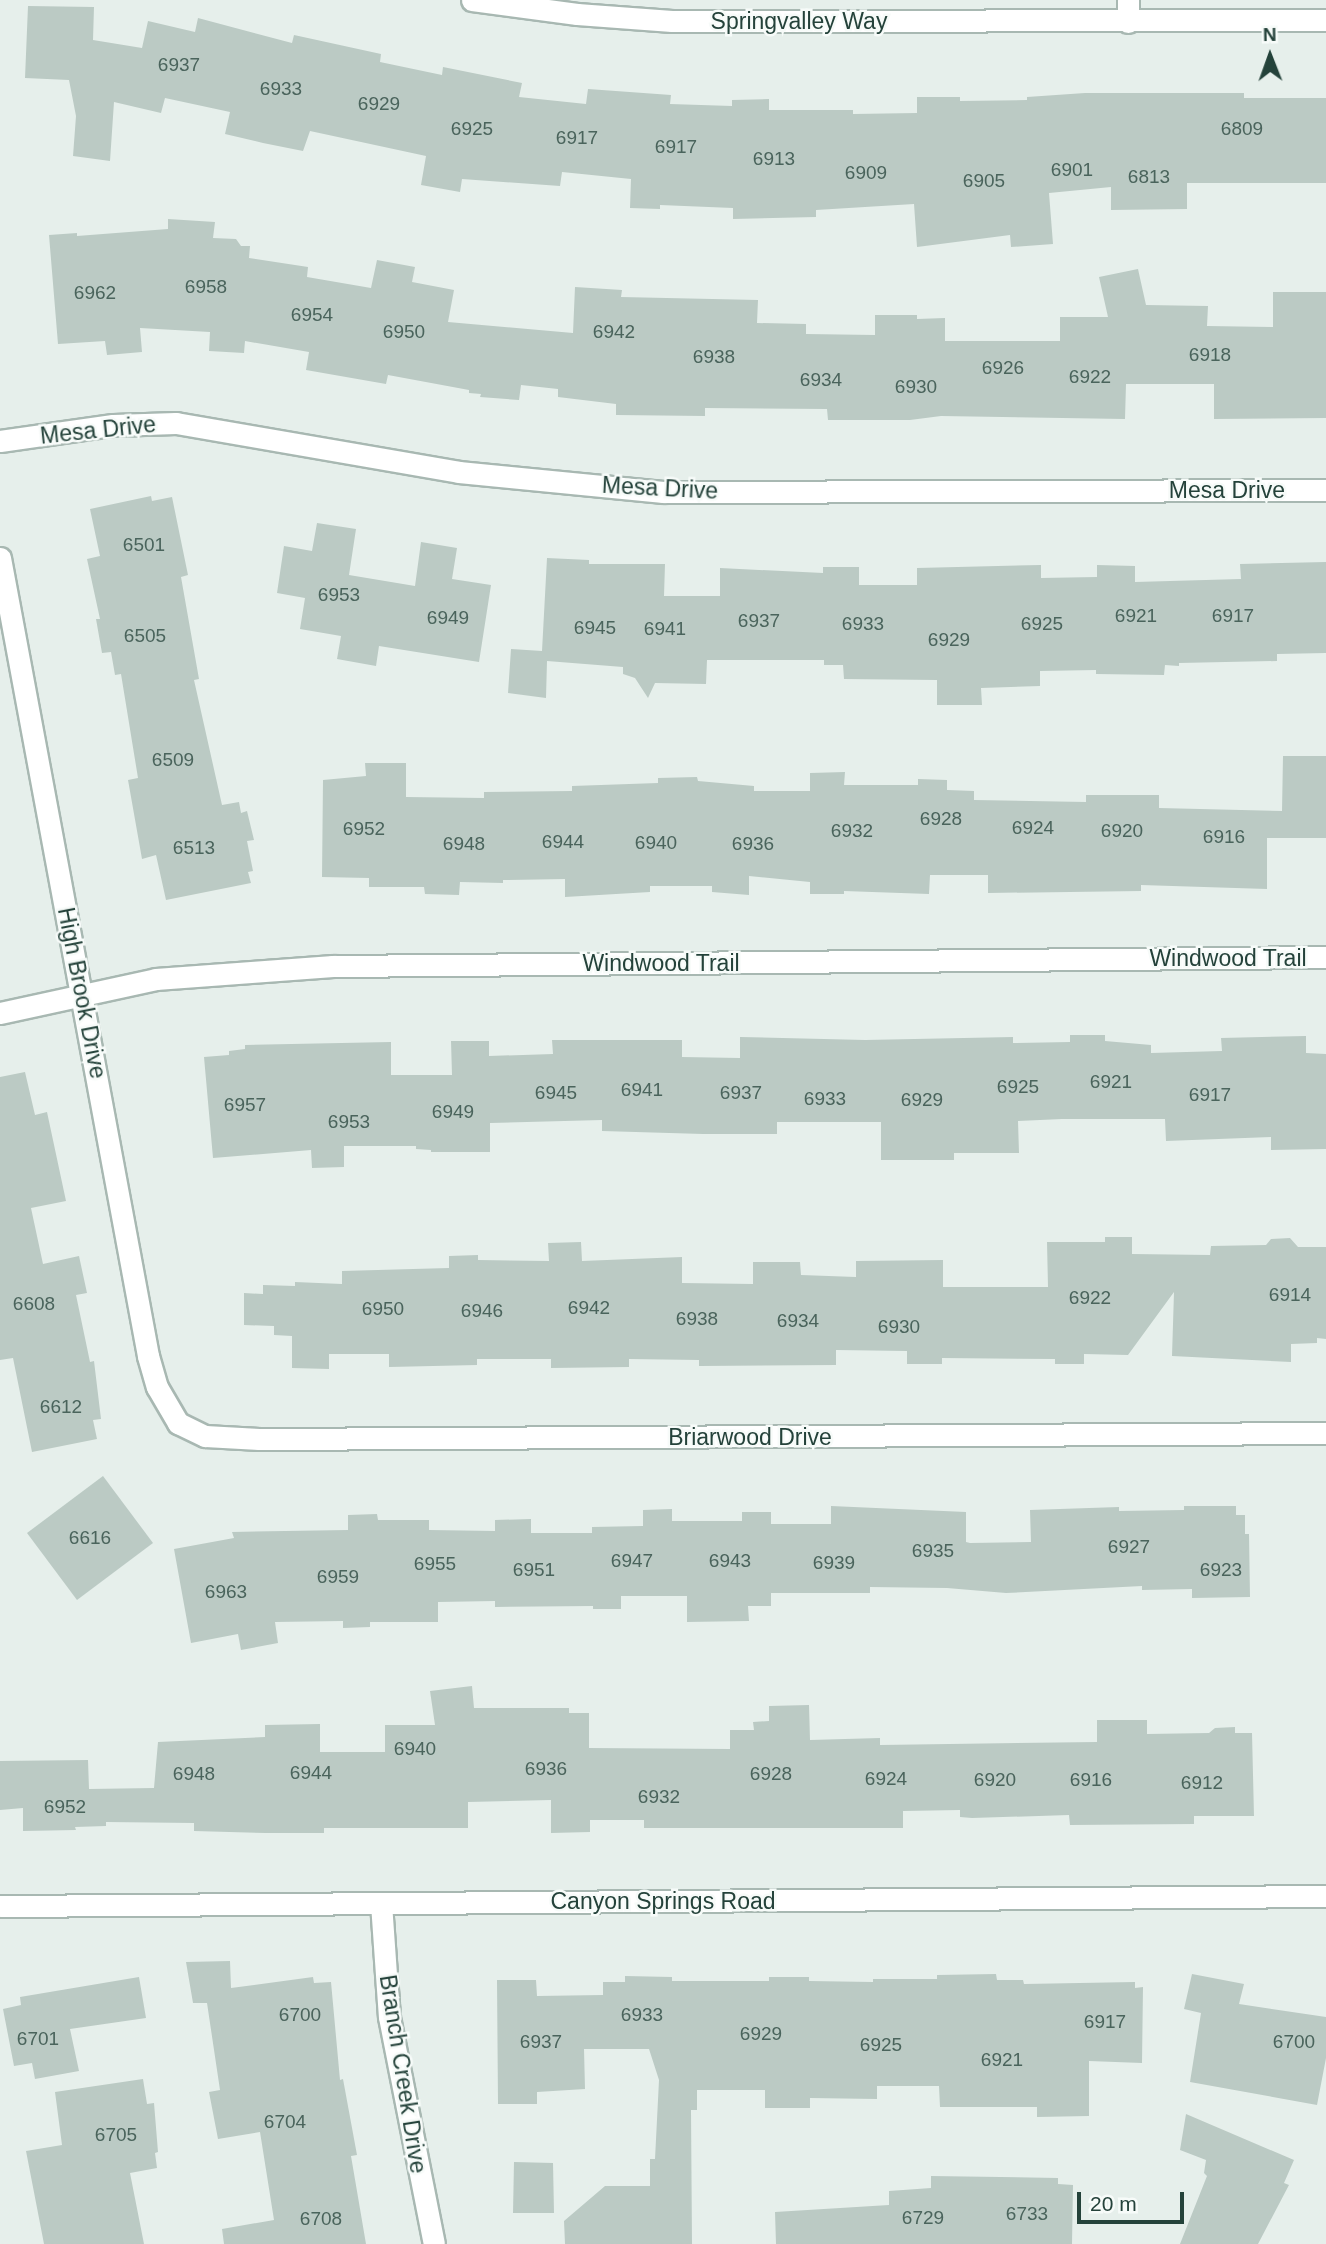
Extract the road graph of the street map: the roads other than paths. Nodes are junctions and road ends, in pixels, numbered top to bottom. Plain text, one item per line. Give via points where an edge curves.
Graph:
1 (472, 0) edge
2 (1128, 0) edge
3 (1326, 20) edge
4 (1128, 22) junction
5 (0, 441) edge
6 (1326, 490) edge
7 (0, 558) edge
8 (1326, 957) edge
9 (83, 996) junction
10 (0, 1013) edge
11 (178, 1423) joint
12 (1326, 1433) edge
13 (1326, 1896) edge
14 (381, 1903) junction
15 (0, 1906) edge
16 (434, 2244) edge

1 - 4 street, Springvalley Way via 672,21
2 - 4 street
3 - 4 street, Springvalley Way
5 - 6 street, Mesa Drive via 113,425 176,423 458,472 663,492
7 - 9 street, High Brook Drive
8 - 9 street, Windwood Trail via 333,965 156,979
9 - 10 street, Windwood Trail
9 - 11 street, High Brook Drive via 148,1356 157,1387
11 - 12 street, Briarwood Drive via 205,1436 259,1439
13 - 14 street, Canyon Springs Road
14 - 15 street, Canyon Springs Road
14 - 16 street, Branch Creek Drive via 389,2017

